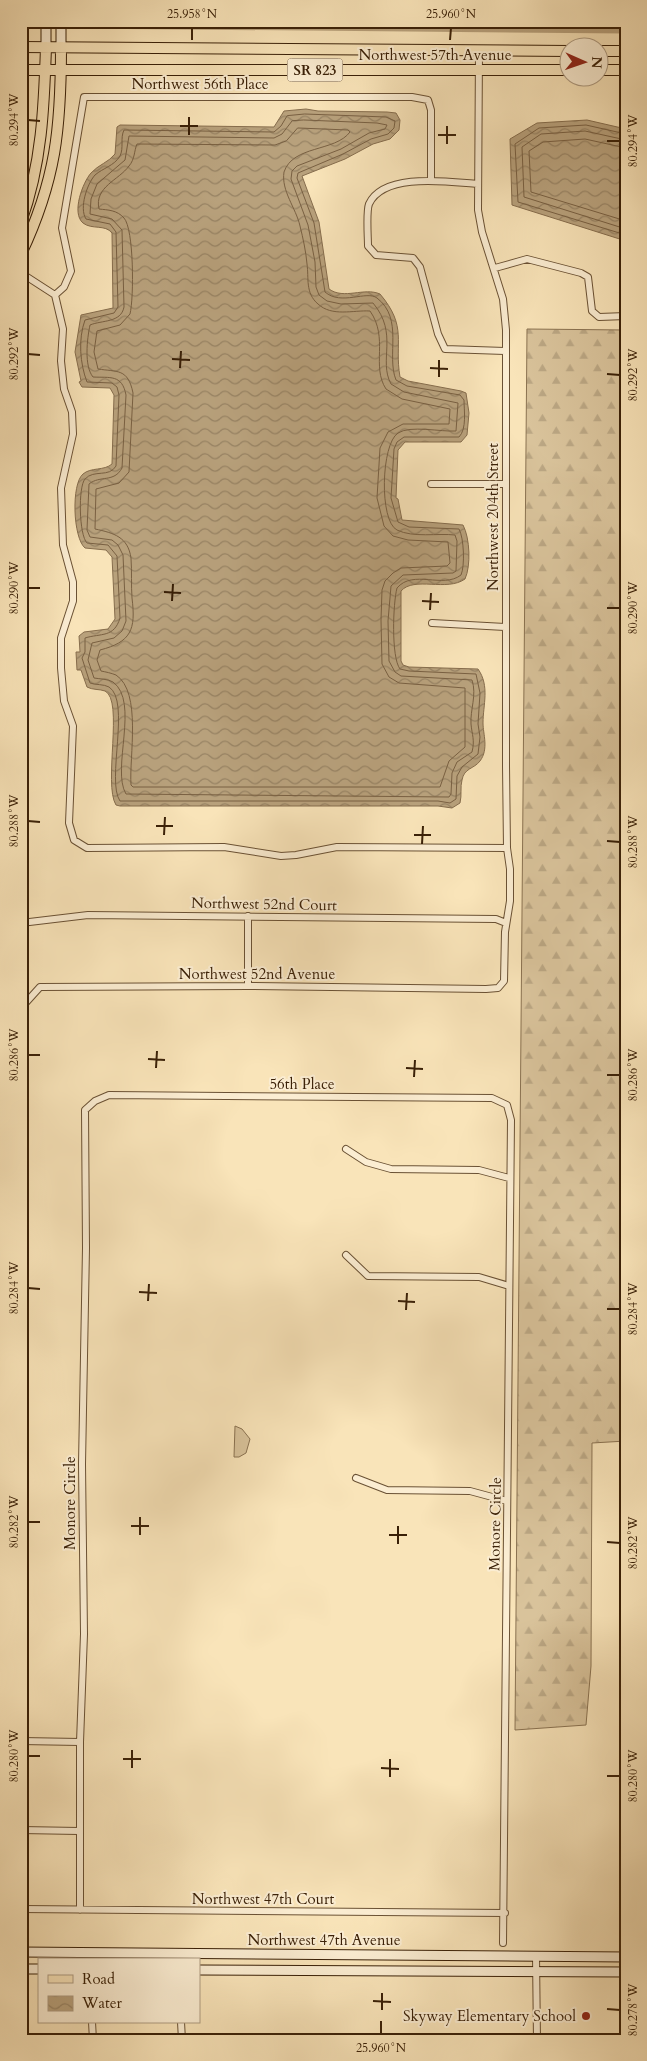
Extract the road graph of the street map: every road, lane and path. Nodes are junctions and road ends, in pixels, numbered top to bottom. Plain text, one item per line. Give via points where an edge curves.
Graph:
1 (46, 21) edge
2 (61, 21) edge
3 (21, 47) edge
4 (46, 47) junction
5 (61, 47) junction
6 (479, 51) junction
7 (560, 51) edge
8 (610, 51) edge
9 (626, 51) edge
10 (478, 69) junction
11 (21, 70) edge
12 (45, 70) junction
13 (560, 70) edge
14 (610, 70) edge
15 (626, 70) edge
16 (61, 71) junction
17 (431, 181) junction
18 (477, 184) junction
19 (21, 222) edge
20 (21, 254) edge
21 (495, 268) junction
22 (21, 273) edge
23 (55, 295) junction
24 (626, 316) edge
25 (505, 350) junction
26 (431, 484) dead end
27 (505, 484) junction
28 (432, 623) dead end
29 (505, 627) junction
30 (507, 848) junction
31 (248, 916) junction
32 (506, 922) junction
33 (21, 923) edge
34 (248, 986) junction
35 (502, 986) joint
36 (21, 1008) edge
37 (96, 1101) joint
38 (507, 1105) joint
39 (346, 1149) dead end
40 (509, 1178) junction
41 (346, 1255) dead end
42 (509, 1286) junction
43 (356, 1478) dead end
44 (507, 1501) junction
45 (21, 1741) edge
46 (80, 1742) junction
47 (21, 1830) edge
48 (79, 1831) junction
49 (21, 1909) edge
50 (80, 1910) junction
51 (505, 1913) junction
52 (503, 1942) dead end
53 (21, 1952) edge
54 (78, 1952) junction
55 (206, 1953) junction
56 (536, 1956) junction
57 (85, 1958) edge
58 (195, 1958) edge
59 (626, 1958) edge
60 (21, 1969) edge
61 (38, 1969) edge
62 (200, 1970) edge
63 (536, 1972) junction
64 (626, 1972) edge
65 (92, 2024) edge
66 (181, 2024) edge
67 (92, 2040) edge
68 (182, 2040) edge
69 (537, 2040) edge

1 - 4 main road
2 - 5 main road
3 - 4 main road, SR 823
4 - 5 main road, SR 823
4 - 12 main road
5 - 6 main road, Northwest 57th Avenue / SR 823
5 - 16 main road
6 - 7 main road, Northwest 57th Avenue / SR 823
6 - 10 street, Northwest 204th Street
8 - 9 main road
10 - 13 main road, Northwest 57th Avenue / SR 823
10 - 16 main road, Northwest 57th Avenue / SR 823
10 - 18 street, Northwest 204th Street
11 - 12 main road, SR 823
12 - 16 main road, SR 823
12 - 19 main road via 42,138
14 - 15 main road
16 - 20 main road via 60,119 50,179
17 - 18 street
17 - 23 street, Northwest 56th Place via 431,110 428,100 412,97 84,97 62,228 71,271 64,287
17 - 25 street via 395,184 379,192 369,205 368,246 376,255 413,258 420,267 438,334 446,349
18 - 21 street, Northwest 204th Street via 482,232
21 - 24 street via 526,260 581,273 588,277 590,283 592,311 599,317
21 - 25 street, Northwest 204th Street via 502,299
22 - 23 street
23 - 30 street via 63,328 61,360 64,389 72,412 73,434 61,488 63,545 73,582 73,601 61,638 61,668 64,701 73,726 69,823 74,840 87,848 224,846 281,856 337,847
25 - 27 street, Northwest 204th Street
26 - 27 street
27 - 29 street, Northwest 204th Street
28 - 29 street
29 - 30 street, Northwest 204th Street
30 - 32 street, Northwest 204th Street via 510,901
31 - 32 street, Northwest 52nd Court via 486,919
31 - 33 street, Northwest 52nd Court via 88,914
31 - 34 street
32 - 35 street, Northwest 204th Street
34 - 35 street, Northwest 52nd Avenue via 486,989
34 - 36 street, Northwest 52nd Avenue via 40,987
37 - 38 street, 56th Place via 109,1095 492,1098
37 - 46 street, Monore Circle via 85,1110 84,1634
38 - 40 street, Monore Circle via 511,1120
39 - 40 street via 366,1162 391,1169 479,1170
40 - 42 street, Monore Circle
41 - 42 street via 368,1276 479,1277
42 - 44 street, Monore Circle
43 - 44 street via 387,1490 470,1491
44 - 51 street, Monore Circle
45 - 46 street
46 - 48 street, Monore Circle
47 - 48 street
48 - 50 street, Monore Circle
49 - 50 street, Northwest 47th Court
50 - 51 street, Northwest 47th Court
51 - 52 street, Monore Circle
53 - 54 main road, Northwest 47th Avenue
54 - 55 main road, Northwest 47th Avenue
54 - 57 main road
55 - 56 main road, Northwest 47th Avenue
55 - 58 main road
56 - 59 main road, Northwest 47th Avenue
56 - 63 street
60 - 61 main road
62 - 63 main road, Northwest 47th Avenue
63 - 64 main road, Northwest 47th Avenue
63 - 69 street
65 - 67 street
66 - 68 street

